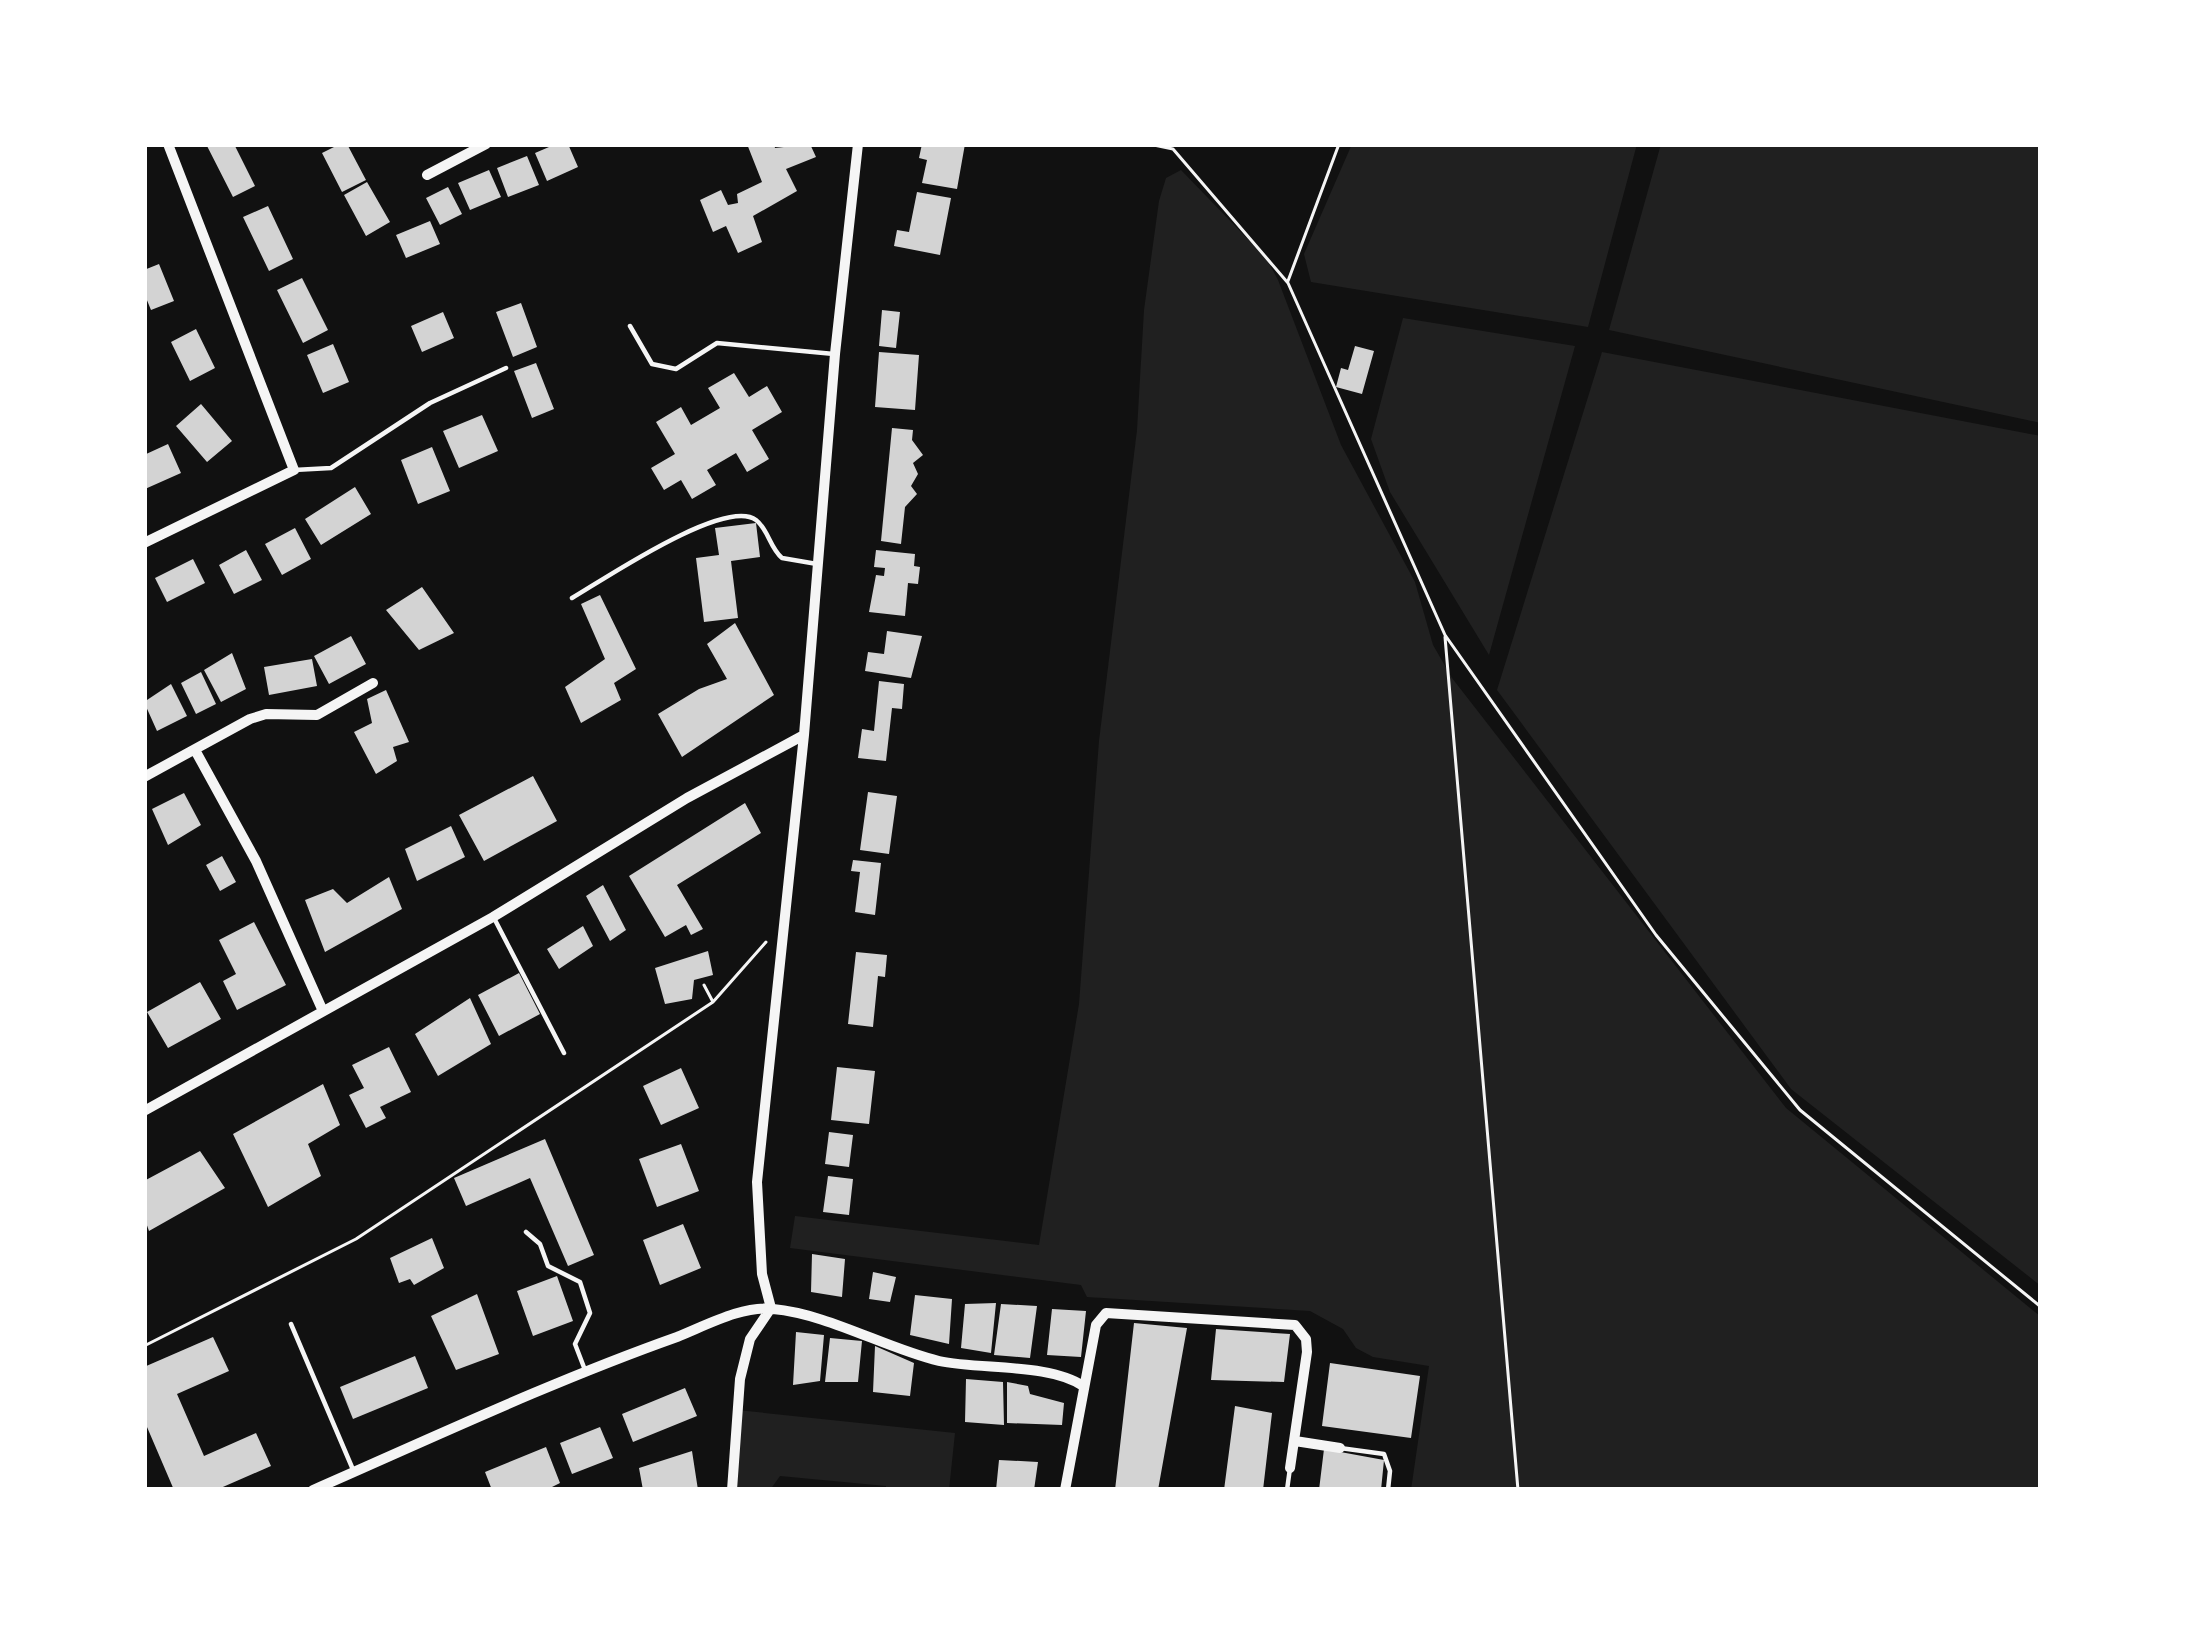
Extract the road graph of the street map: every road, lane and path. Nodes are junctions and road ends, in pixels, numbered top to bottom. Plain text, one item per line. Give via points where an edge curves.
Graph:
1 (168, 144) edge
2 (486, 144) edge
3 (857, 144) edge
4 (1149, 144) edge
5 (1339, 144) edge
6 (427, 175) dead end
7 (1288, 283) junction
8 (630, 326) dead end
9 (835, 354) junction
10 (506, 368) dead end
11 (294, 470) junction
12 (144, 543) edge
13 (818, 564) junction
14 (572, 598) dead end
15 (1445, 635) junction
16 (373, 683) dead end
17 (804, 735) junction
18 (195, 750) junction
19 (144, 777) edge
20 (493, 916) junction
21 (783, 923) junction
22 (704, 985) dead end
23 (712, 1002) junction
24 (322, 1009) junction
25 (565, 1053) dead end
26 (144, 1111) edge
27 (526, 1232) dead end
28 (2041, 1307) edge
29 (771, 1308) junction
30 (291, 1324) dead end
31 (144, 1346) edge
32 (584, 1370) junction
33 (1083, 1386) junction
34 (1295, 1441) junction
35 (1340, 1448) joint
36 (1291, 1468) joint
37 (354, 1472) junction
38 (313, 1490) edge
39 (732, 1490) edge
40 (1065, 1490) edge
41 (1287, 1490) edge
42 (1388, 1490) edge
43 (1518, 1490) edge

1 - 11 street
2 - 6 street
3 - 9 street
4 - 7 path via 1173,149
5 - 7 path
7 - 15 path
8 - 9 lane via 652,364 676,369 717,343
9 - 13 street
10 - 11 lane via 430,404 331,468
11 - 12 street
13 - 14 lane via 782,558 755,519 708,520
13 - 17 street
15 - 28 path via 1656,935 1800,1109
15 - 43 path
16 - 18 street via 317,715 266,714
17 - 20 street
17 - 21 street
18 - 19 street
18 - 24 street
20 - 24 street
20 - 25 lane
21 - 23 path
21 - 29 street via 757,1182
22 - 23 path
23 - 31 path via 356,1239
24 - 26 street
27 - 32 lane via 548,1266 580,1282 590,1313 574,1344
29 - 32 street
29 - 33 street via 922,1356
29 - 39 street via 750,1339 740,1379
30 - 37 lane
32 - 37 street
33 - 34 street via 1106,1312 1295,1325 1307,1352
33 - 40 street
34 - 35 street
34 - 36 street
35 - 42 lane via 1384,1454
36 - 41 lane
37 - 38 street

